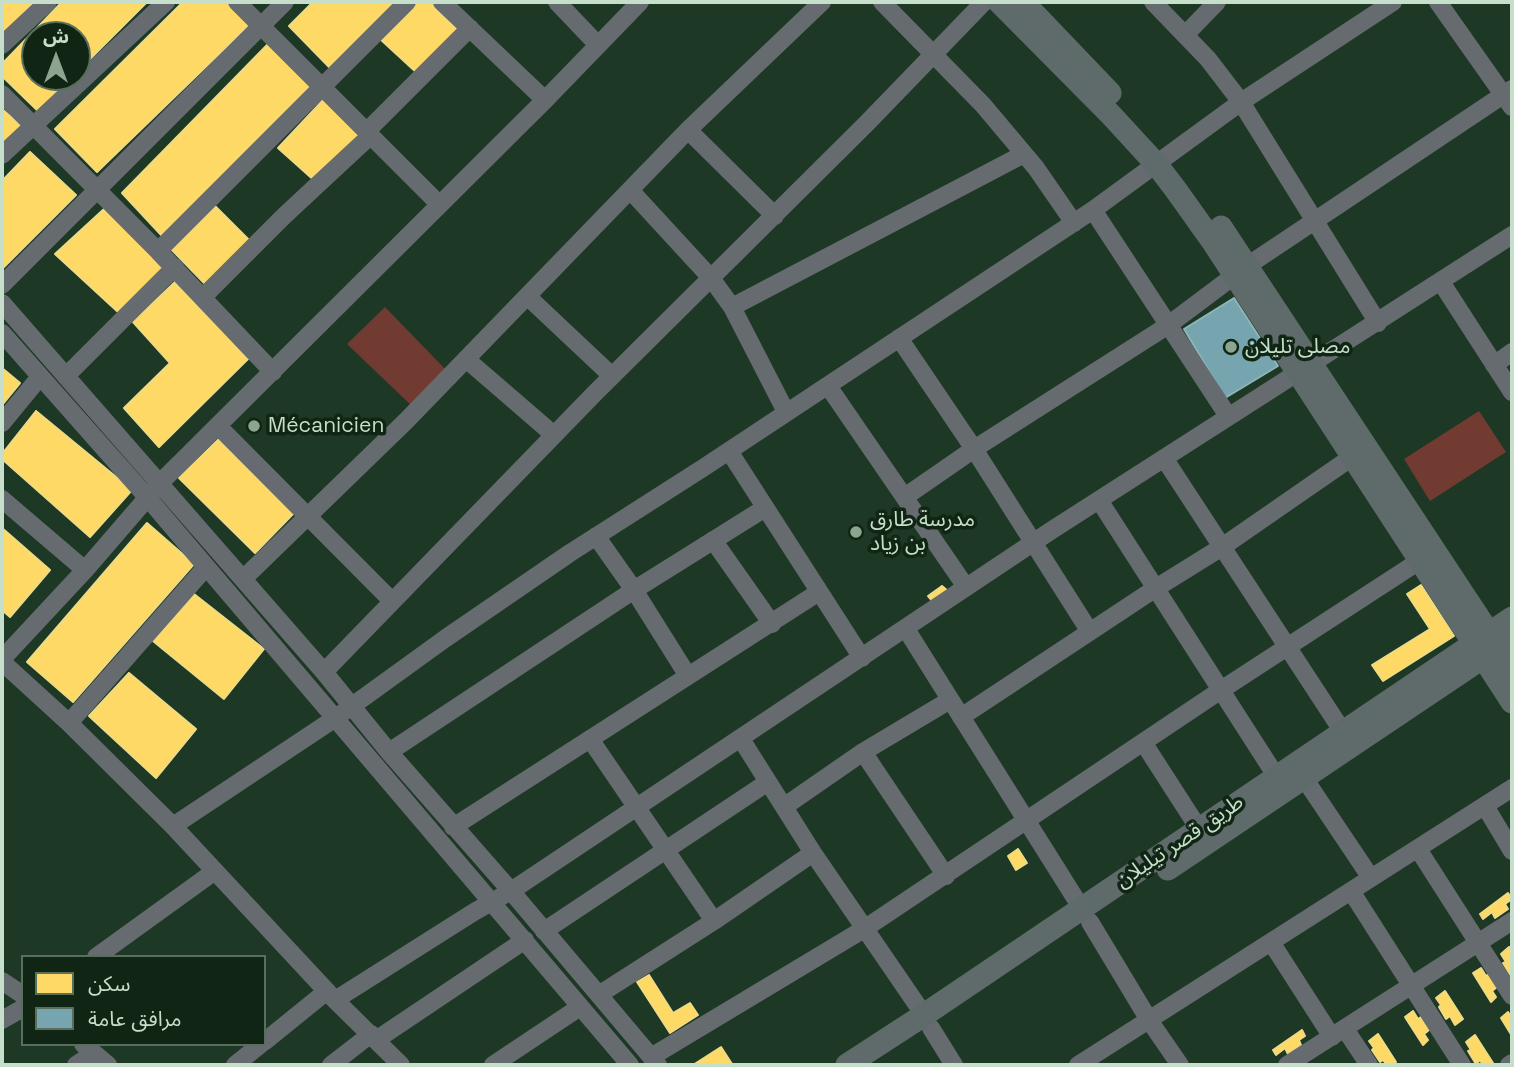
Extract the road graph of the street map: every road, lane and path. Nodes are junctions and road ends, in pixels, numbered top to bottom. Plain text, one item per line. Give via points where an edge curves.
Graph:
1 (48, 2) edge
2 (166, 2) edge
3 (237, 2) edge
4 (285, 2) edge
5 (407, 2) edge
6 (442, 2) edge
7 (557, 2) edge
8 (640, 2) edge
9 (822, 2) edge
10 (882, 2) edge
11 (984, 2) edge
12 (999, 2) edge
13 (1023, 2) edge
14 (1153, 2) edge
15 (1217, 2) edge
16 (1393, 2) edge
17 (1438, 2) edge
18 (261, 26) junction
19 (470, 28) junction
20 (1185, 35) junction
21 (597, 44) junction
22 (2, 45) edge
23 (933, 52) junction
24 (322, 89) junction
25 (2, 94) edge
26 (1510, 97) edge
27 (545, 100) junction
28 (1241, 102) junction
29 (33, 124) junction
30 (688, 130) junction
31 (368, 134) junction
32 (1024, 154) junction
33 (2, 155) edge
34 (1163, 161) junction
35 (98, 189) junction
36 (630, 190) junction
37 (439, 204) junction
38 (1093, 210) junction
39 (775, 216) junction
40 (1315, 222) junction
41 (1074, 223) junction
42 (1510, 241) edge
43 (158, 251) junction
44 (175, 267) junction
45 (1241, 272) junction
46 (711, 278) junction
47 (1441, 282) junction
48 (2, 285) edge
49 (527, 296) junction
50 (203, 297) junction
51 (2, 303) edge
52 (732, 307) junction
53 (1378, 323) junction
54 (1167, 326) junction
55 (2, 333) edge
56 (899, 338) junction
57 (1512, 352) edge
58 (466, 359) junction
59 (1494, 365) junction
60 (1304, 370) junction
61 (274, 372) junction
62 (66, 376) junction
63 (612, 376) junction
64 (39, 378) junction
65 (828, 386) junction
66 (1512, 392) edge
67 (786, 412) junction
68 (1228, 416) junction
69 (2, 422) edge
70 (219, 427) junction
71 (554, 435) junction
72 (974, 449) junction
73 (729, 451) junction
74 (1352, 457) junction
75 (1164, 458) junction
76 (160, 483) junction
77 (906, 496) junction
78 (147, 497) junction
79 (2, 499) edge
80 (1099, 500) junction
81 (765, 508) junction
82 (308, 515) junction
83 (596, 536) junction
84 (713, 540) junction
85 (1035, 543) junction
86 (1222, 547) junction
87 (1427, 556) junction
88 (206, 567) junction
89 (85, 570) junction
90 (243, 579) junction
91 (966, 587) junction
92 (1156, 588) junction
93 (634, 590) junction
94 (819, 592) junction
95 (392, 601) junction
96 (1512, 618) edge
97 (772, 624) junction
98 (906, 629) junction
99 (1090, 632) junction
100 (1491, 644) edge
101 (1288, 647) junction
102 (862, 658) junction
103 (2, 661) edge
104 (1512, 668) edge
105 (324, 672) junction
106 (688, 676) junction
107 (1221, 690) junction
108 (950, 700) junction
109 (1512, 702) edge
110 (352, 706) junction
111 (961, 717) junction
112 (334, 719) junction
113 (69, 723) junction
114 (1343, 732) junction
115 (590, 739) junction
116 (741, 739) junction
117 (1143, 742) junction
118 (389, 752) junction
119 (863, 752) junction
120 (1276, 776) junction
121 (1304, 778) junction
122 (768, 782) junction
123 (1512, 788) edge
124 (785, 806) junction
125 (1485, 806) junction
126 (636, 808) junction
127 (1026, 820) junction
128 (173, 826) junction
129 (453, 827) junction
130 (1199, 830) junction
131 (665, 849) junction
132 (1418, 849) junction
133 (1512, 851) edge
134 (813, 853) junction
135 (215, 871) junction
136 (946, 876) junction
137 (1371, 878) junction
138 (511, 891) junction
139 (1351, 891) junction
140 (492, 902) junction
141 (1086, 915) junction
142 (714, 921) junction
143 (1512, 921) edge
144 (864, 929) junction
145 (544, 931) junction
146 (525, 940) junction
147 (1271, 942) junction
148 (1479, 943) junction
149 (99, 955) edge
150 (2, 981) edge
151 (1412, 987) junction
152 (21, 994) edge
153 (600, 994) junction
154 (331, 996) junction
155 (1512, 996) edge
156 (580, 1007) junction
157 (21, 1009) edge
158 (2, 1020) edge
159 (1149, 1020) junction
160 (928, 1022) junction
161 (1339, 1033) junction
162 (373, 1037) junction
163 (266, 1041) edge
164 (259, 1046) edge
165 (95, 1054) edge
166 (655, 1061) edge
167 (76, 1065) edge
168 (236, 1065) edge
169 (331, 1065) edge
170 (401, 1065) edge
171 (494, 1065) edge
172 (630, 1065) edge
173 (847, 1065) edge
174 (874, 1065) edge
175 (954, 1065) edge
176 (1078, 1065) edge
177 (1180, 1065) edge
178 (1287, 1065) edge
179 (1369, 1065) edge
180 (1462, 1065) edge

1 - 22 street
2 - 29 street
3 - 18 street
4 - 18 street
5 - 24 street
6 - 19 street
7 - 21 street
8 - 21 street
9 - 30 street
10 - 23 street
11 - 23 street
12 - 34 main road
13 - 34 main road
14 - 20 street
15 - 20 street
16 - 28 street
17 - 26 street
18 - 24 street
18 - 35 street
19 - 27 street
19 - 31 street
20 - 28 street
21 - 27 street
23 - 32 street
23 - 39 street
24 - 31 street
24 - 43 street
25 - 29 street
26 - 40 street
27 - 37 street
28 - 34 street
28 - 40 street
29 - 33 street
29 - 35 street
30 - 36 street
30 - 39 street
31 - 37 street
31 - 50 street
32 - 41 street
32 - 52 street
34 - 38 street
34 - 45 main road via 1196,191
35 - 43 street
35 - 48 street
36 - 46 street
36 - 49 street
37 - 61 street
38 - 41 street
38 - 54 street
39 - 46 street
40 - 45 street
40 - 53 street
41 - 56 street
42 - 47 street
43 - 44 street
44 - 50 street
44 - 62 street
45 - 54 street
45 - 60 main road
46 - 52 street
46 - 63 street
47 - 53 street
47 - 59 street
49 - 58 street
49 - 63 street
50 - 61 street
51 - 62 street
52 - 67 street
53 - 60 street
54 - 68 street
54 - 72 street
55 - 64 street
56 - 65 street
56 - 72 street
57 - 59 street
58 - 71 street
58 - 82 street
59 - 66 street
60 - 68 street
60 - 74 main road
60 - 87 main road
61 - 70 street
62 - 76 street
63 - 71 street
64 - 69 street
64 - 78 street
65 - 67 street
65 - 77 street
67 - 73 street
68 - 75 street
70 - 76 street
70 - 82 street
71 - 95 street
72 - 77 street
72 - 85 street
73 - 81 street
73 - 83 street
74 - 86 street
74 - 87 main road
75 - 80 street
75 - 86 street
76 - 78 street
76 - 90 street
77 - 91 street
78 - 88 street
78 - 89 street
79 - 89 street
80 - 85 street
80 - 92 street
81 - 84 street
81 - 94 street
82 - 90 street
82 - 95 street
83 - 93 street
83 - 110 street
84 - 93 street
84 - 97 street
85 - 91 street
85 - 99 street
86 - 92 street
86 - 101 street
87 - 100 main road
87 - 101 street
88 - 112 street
88 - 113 street
89 - 103 street
90 - 105 street
91 - 98 street
92 - 99 street
92 - 107 street
93 - 106 street
93 - 118 street
94 - 97 street
94 - 102 street
95 - 105 street
96 - 100 main road, طريق قصر تيليلان
97 - 106 street
98 - 102 street
98 - 108 street
99 - 111 street
100 - 104 main road
100 - 109 main road
100 - 114 main road, طريق قصر تيليلان
100 - 121 main road, طريق قصر تيليلان
101 - 107 street
101 - 114 street
102 - 116 street
103 - 113 street
105 - 110 street
106 - 115 street
107 - 117 street
107 - 120 street
108 - 111 street
108 - 119 street
110 - 112 street
110 - 118 street
111 - 127 street
112 - 128 street
112 - 140 street
113 - 128 street
114 - 120 main road, طريق قصر تيليلان
115 - 126 street
115 - 129 street
116 - 122 street
116 - 126 street
117 - 127 street
117 - 130 street
118 - 129 street
119 - 124 street
119 - 136 street
120 - 130 main road, طريق قصر تيليلان
121 - 137 street
121 - 141 main road, طريق قصر تيليلان
122 - 124 street
122 - 131 street
123 - 125 street
124 - 134 street
125 - 132 street
125 - 133 street
126 - 131 street
126 - 138 street
127 - 136 street
127 - 141 street
128 - 135 street
129 - 138 street
130 - 141 main road, طريق قصر تيليلان
131 - 142 street
131 - 145 street
132 - 137 street
132 - 148 street
134 - 142 street
134 - 144 street
135 - 149 street
135 - 154 street
136 - 144 street
137 - 139 street
138 - 140 street
138 - 145 street
139 - 147 street
139 - 151 street
140 - 146 street
140 - 154 street
141 - 159 street
141 - 160 main road, طريق قصر تيليلان
142 - 153 street
143 - 148 street
144 - 160 street
144 - 166 street
145 - 153 street
146 - 156 street
146 - 162 street
147 - 159 street
147 - 161 street
148 - 151 street
148 - 155 street
150 - 152 street
151 - 161 street
151 - 180 street
153 - 166 street
154 - 162 street
154 - 163 street
156 - 171 street
156 - 172 street
157 - 158 street
159 - 176 street
159 - 177 street
160 - 173 main road, طريق قصر تيليلان
160 - 174 main road, طريق قصر تيليلان
160 - 175 street
161 - 178 street
161 - 179 street
162 - 169 street
162 - 170 street
164 - 168 street
165 - 167 street

